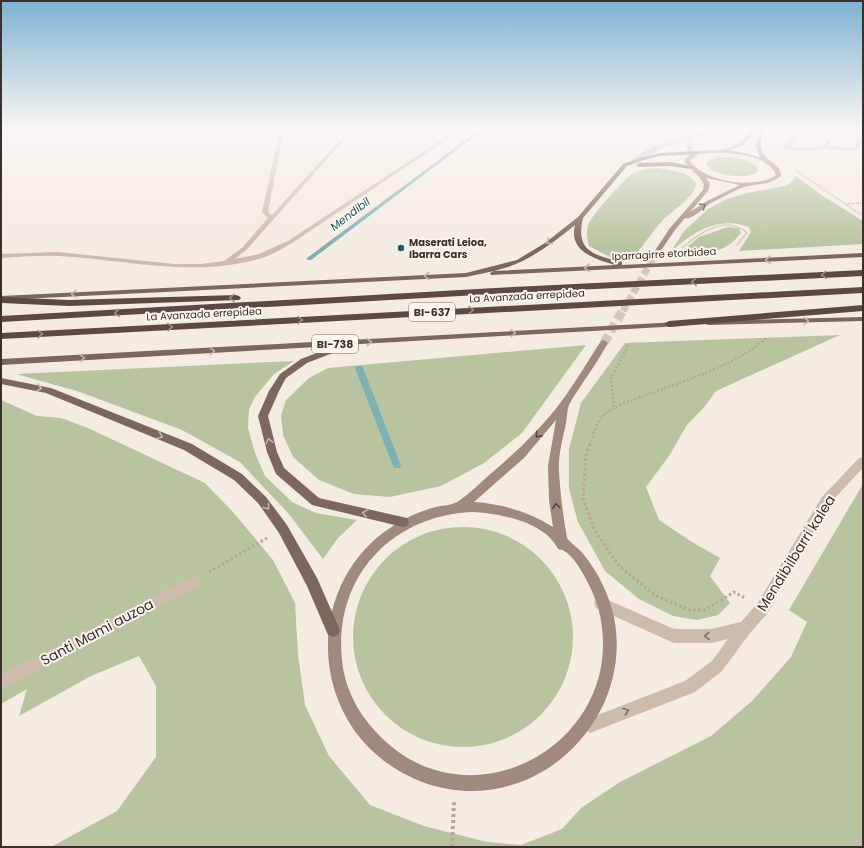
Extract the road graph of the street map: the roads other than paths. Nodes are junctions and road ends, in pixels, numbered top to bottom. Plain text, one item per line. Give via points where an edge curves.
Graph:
1 (274, 170) edge
2 (316, 170) edge
3 (399, 170) edge
4 (620, 170) edge
5 (695, 170) edge
6 (777, 170) edge
7 (701, 174) junction
8 (748, 184) junction
9 (272, 218) junction
10 (580, 218) junction
11 (672, 229) junction
12 (655, 255) tunnel mouth
13 (863, 255) edge
14 (1, 256) edge
15 (226, 263) junction
16 (626, 266) junction
17 (863, 273) edge
18 (466, 274) junction
19 (863, 290) edge
20 (495, 292) junction
21 (1, 299) edge
22 (863, 308) edge
23 (1, 318) edge
24 (863, 318) edge
25 (669, 324) junction
26 (1, 336) edge
27 (348, 343) junction
28 (604, 343) tunnel mouth
29 (1, 362) edge
30 (1, 381) edge
31 (564, 405) junction
32 (863, 461) edge
33 (462, 506) junction
34 (403, 522) junction
35 (562, 545) junction
36 (193, 582) road end
37 (601, 603) junction
38 (745, 628) junction
39 (333, 630) junction
40 (1, 682) edge
41 (590, 725) junction

1 - 9 street via 265,212
2 - 9 street
3 - 15 street via 290,242 261,256
4 - 10 main road
5 - 7 street
6 - 8 street via 777,178
7 - 8 street via 723,181
7 - 11 street via 707,184 706,190
11 -> 8 street via 709,202
9 - 15 street via 245,248
10 - 16 main road via 576,238 580,247 597,258
10 -> 18 main road via 547,244 519,261
11 - 12 street
13 -> 16 main road, Iparragirre etorbidea
14 - 15 street via 58,254 174,266
16 -> 18 main road, Iparragirre etorbidea
17 -> 20 highway, La Avanzada errepidea / BI-637
18 -> 21 main road
26 -> 19 highway, La Avanzada errepidea / BI-637
20 -> 21 highway via 69,302
20 -> 23 highway, La Avanzada errepidea / BI-637
22 - 25 highway
25 -> 24 main road
27 -> 25 main road, BI-738
29 -> 27 main road, BI-738
34 -> 27 main road via 316,502 280,471 272,452 263,416 283,376 304,362
28 - 31 street
30 -> 39 main road via 48,390 188,447 238,477 262,500 283,529 312,582
31 -> 33 street via 520,455
35 -> 31 street via 553,466
32 - 38 street, Mendibilbarri kalea via 826,500 762,609
33 - 34 street via 432,510
33 - 35 street via 498,510 531,523
34 - 39 street via 377,539 356,564 340,595
35 - 37 street via 585,571
36 - 40 street, Santi Mami auzoa
38 -> 37 street via 711,636 674,636
37 - 41 street via 610,642 607,684
41 -> 38 street, Mendibilbarri kalea via 690,687 717,666
39 - 41 street via 338,679 362,726 402,764 455,784 508,783 515,780 556,762

